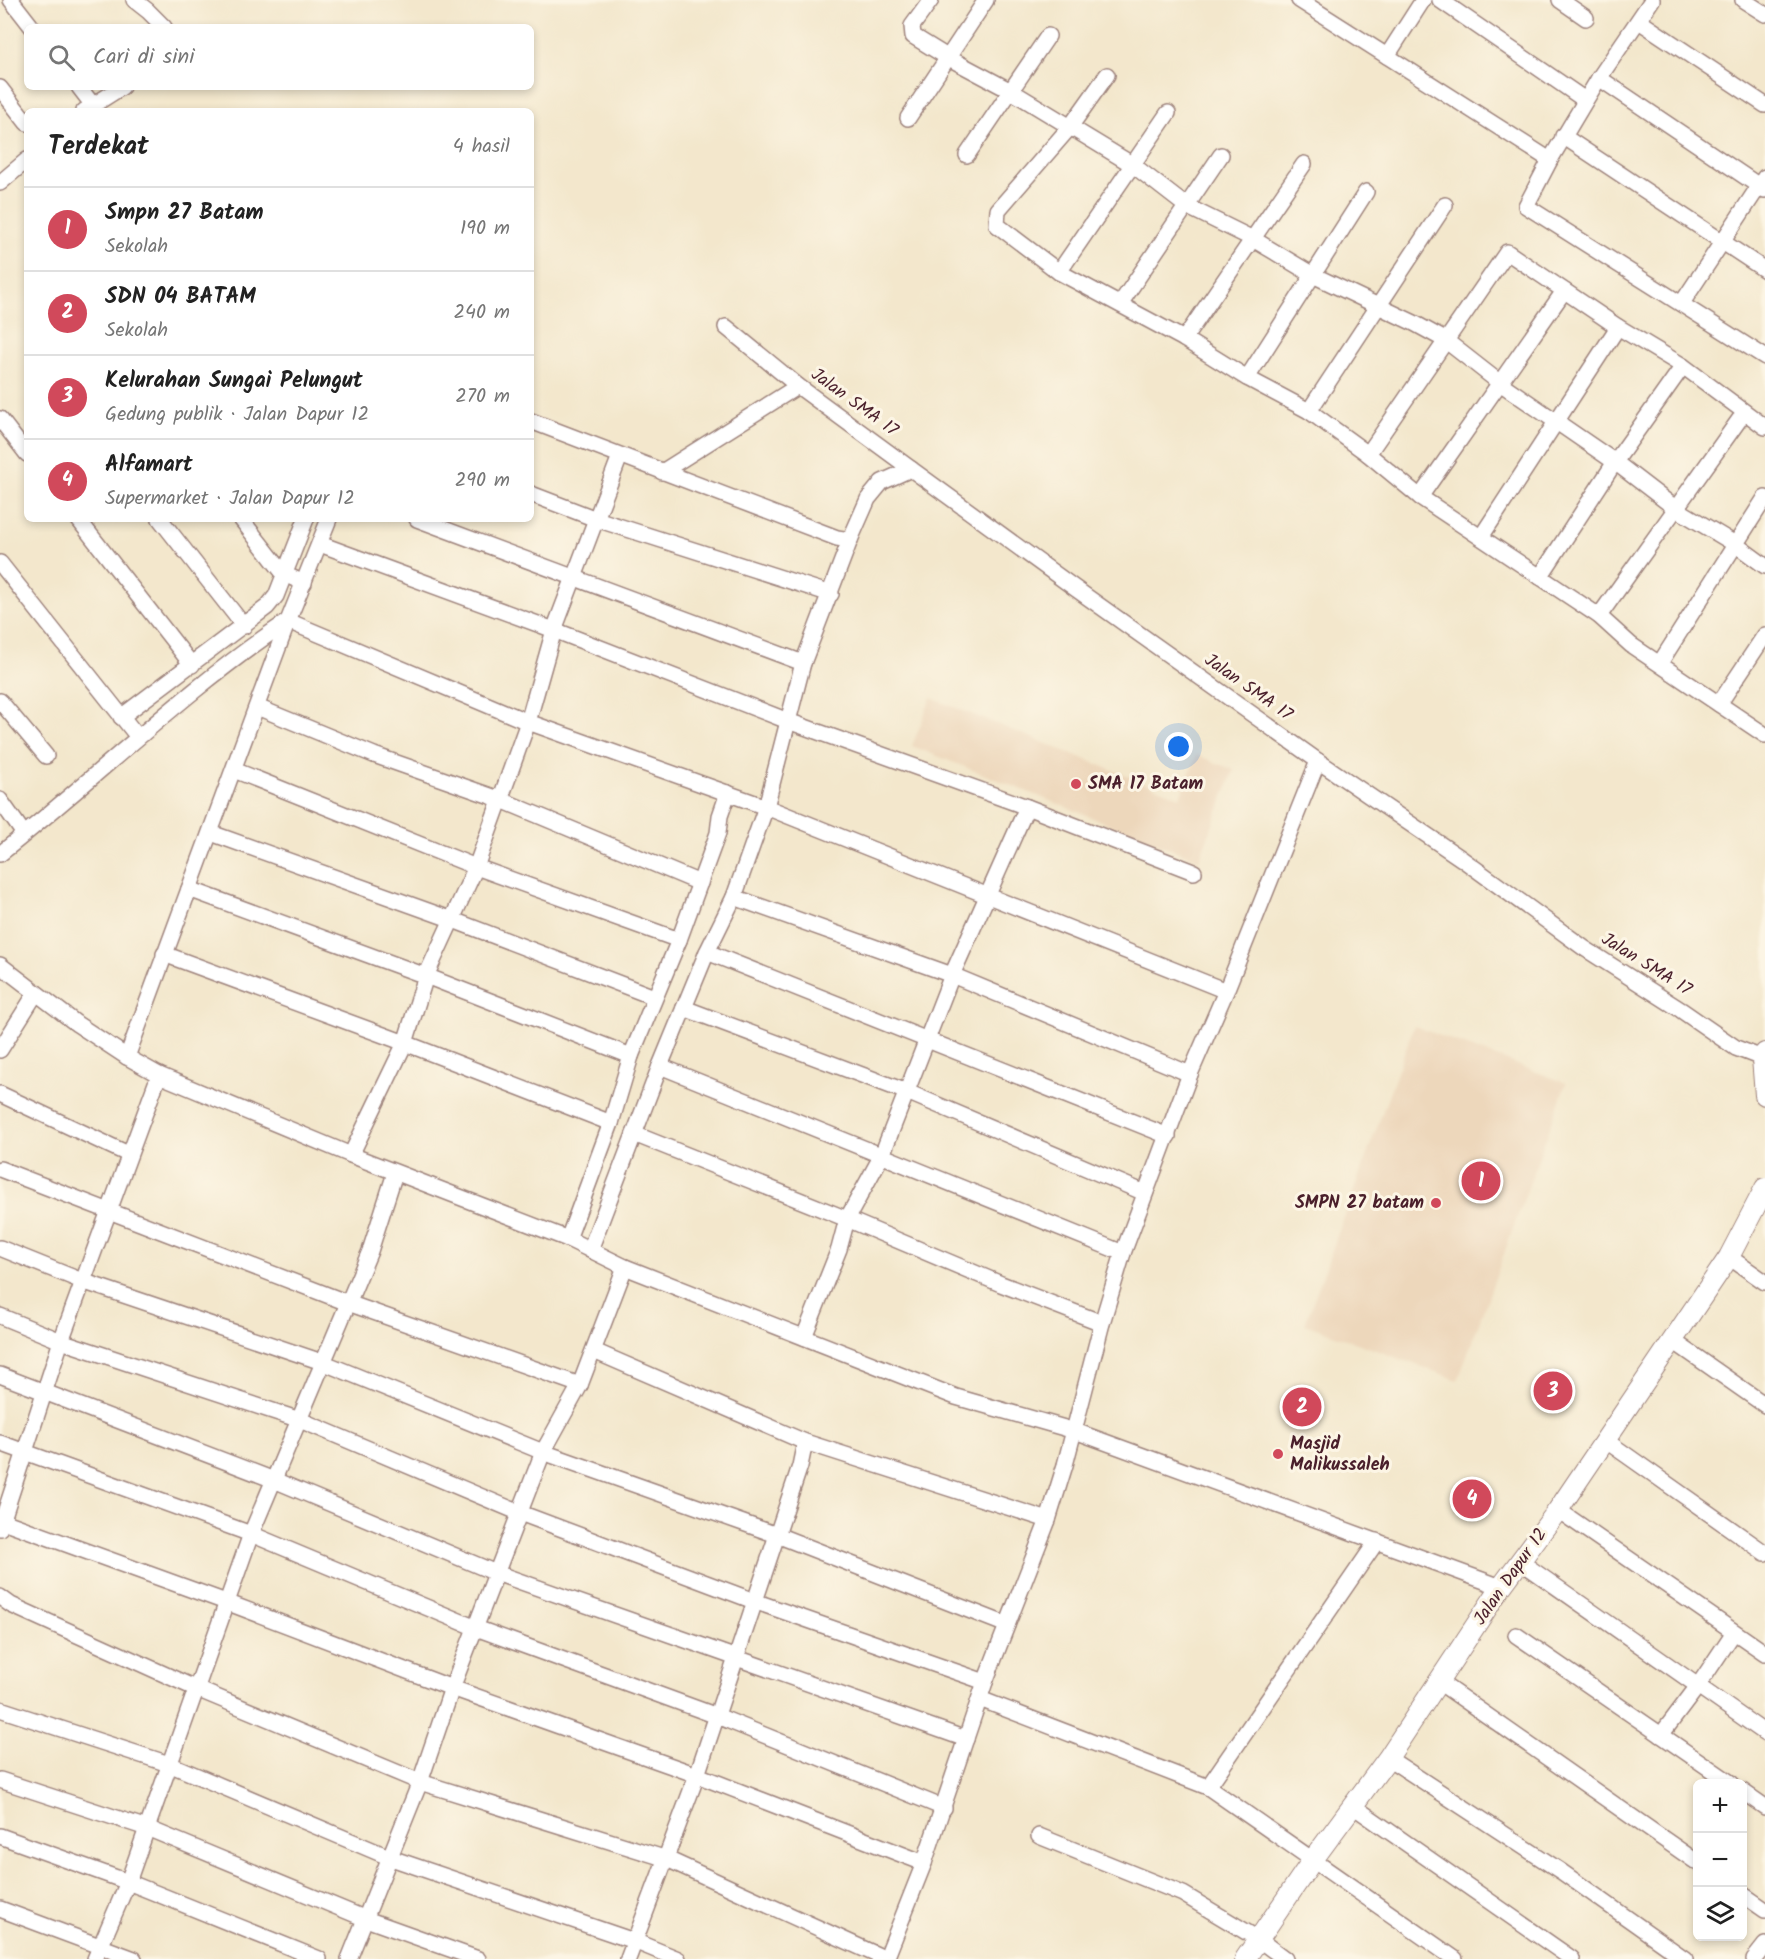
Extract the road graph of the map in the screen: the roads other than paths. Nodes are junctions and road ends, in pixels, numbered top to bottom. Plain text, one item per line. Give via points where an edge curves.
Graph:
1 (11, 0) edge
2 (134, 0) edge
3 (931, 0) edge
4 (987, 0) edge
5 (1299, 0) edge
6 (1423, 0) edge
7 (1440, 0) edge
8 (1560, 0) edge
9 (1652, 0) edge
10 (1743, 0) edge
11 (1765, 14) edge
12 (1586, 18) dead end
13 (1639, 21) junction
14 (30, 24) edge
15 (161, 24) edge
16 (1048, 36) dead end
17 (1387, 56) junction
18 (947, 57) junction
19 (1107, 75) dead end
20 (1599, 78) junction
21 (0, 88) edge
22 (79, 90) edge
23 (117, 90) edge
24 (1011, 91) junction
25 (1585, 100) junction
26 (1765, 105) edge
27 (88, 108) edge
28 (1168, 113) dead end
29 (908, 118) dead end
30 (24, 119) edge
31 (1070, 127) junction
32 (1563, 136) junction
33 (967, 155) dead end
34 (1221, 155) dead end
35 (1550, 160) junction
36 (24, 163) edge
37 (1304, 164) dead end
38 (1133, 165) junction
39 (0, 183) edge
40 (1763, 185) edge
41 (1366, 192) dead end
42 (1445, 205) dead end
43 (1186, 206) junction
44 (1253, 238) junction
45 (1724, 241) junction
46 (1765, 270) edge
47 (1059, 272) junction
48 (1313, 275) junction
49 (1564, 291) junction
50 (1682, 303) junction
51 (1120, 304) junction
52 (1378, 308) junction
53 (726, 327) dead end
54 (1618, 327) junction
55 (1185, 339) junction
56 (1445, 340) junction
57 (1765, 357) edge
58 (1683, 366) junction
59 (1247, 378) junction
60 (1500, 383) junction
61 (798, 386) junction
62 (1309, 411) junction
63 (1743, 413) junction
64 (0, 420) edge
65 (534, 422) edge
66 (1555, 422) junction
67 (1765, 427) edge
68 (24, 450) edge
69 (1368, 454) junction
70 (620, 456) junction
71 (1614, 462) junction
72 (911, 469) junction
73 (662, 472) junction
74 (534, 495) edge
75 (1420, 497) junction
76 (1765, 498) edge
77 (1675, 508) junction
78 (596, 519) junction
79 (80, 522) edge
80 (162, 522) edge
81 (243, 522) edge
82 (305, 522) edge
83 (328, 522) edge
84 (425, 522) edge
85 (1481, 537) junction
86 (850, 540) junction
87 (320, 544) junction
88 (1735, 544) junction
89 (0, 563) edge
90 (1765, 566) edge
91 (284, 574) junction
92 (1540, 577) junction
93 (575, 578) junction
94 (304, 583) junction
95 (831, 594) junction
96 (1599, 616) junction
97 (288, 621) junction
98 (244, 626) junction
99 (554, 630) junction
100 (1765, 635) edge
101 (803, 663) junction
102 (1660, 663) junction
103 (192, 665) junction
104 (0, 701) edge
105 (1719, 704) junction
106 (257, 707) junction
107 (121, 717) junction
108 (788, 721) junction
109 (528, 722) junction
110 (1765, 735) edge
111 (138, 737) junction
112 (46, 756) dead end
113 (1318, 761) junction
114 (234, 770) junction
115 (728, 794) junction
116 (499, 799) junction
117 (3, 807) edge
118 (766, 807) junction
119 (1027, 807) junction
120 (211, 833) junction
121 (24, 834) junction
122 (0, 854) edge
123 (476, 867) junction
124 (1194, 872) dead end
125 (700, 883) junction
126 (189, 889) junction
127 (987, 895) junction
128 (734, 897) junction
129 (453, 920) junction
130 (679, 940) junction
131 (707, 952) junction
132 (164, 954) junction
133 (0, 965) edge
134 (426, 975) junction
135 (952, 975) junction
136 (1226, 991) junction
137 (36, 993) junction
138 (654, 997) junction
139 (684, 1008) junction
140 (926, 1041) junction
141 (405, 1043) junction
142 (0, 1050) edge
143 (631, 1056) junction
144 (1763, 1056) edge
145 (127, 1057) junction
146 (660, 1066) junction
147 (1190, 1074) junction
148 (159, 1075) junction
149 (907, 1092) junction
150 (0, 1094) edge
151 (1765, 1095) edge
152 (611, 1123) junction
153 (634, 1134) junction
154 (1168, 1136) junction
155 (128, 1154) junction
156 (351, 1155) junction
157 (882, 1155) junction
158 (0, 1169) edge
159 (395, 1173) junction
160 (1765, 1188) edge
161 (1145, 1193) junction
162 (110, 1212) junction
163 (847, 1219) junction
164 (568, 1239) junction
165 (0, 1248) edge
166 (590, 1250) junction
167 (1123, 1253) junction
168 (1729, 1257) junction
169 (625, 1267) junction
170 (82, 1281) junction
171 (1765, 1282) edge
172 (348, 1303) junction
173 (0, 1316) edge
174 (1102, 1323) junction
175 (804, 1337) junction
176 (1672, 1340) junction
177 (60, 1341) junction
178 (594, 1351) junction
179 (322, 1362) junction
180 (0, 1375) edge
181 (580, 1385) junction
182 (44, 1392) junction
183 (1765, 1405) edge
184 (300, 1420) junction
185 (1075, 1431) junction
186 (1605, 1440) junction
187 (805, 1442) junction
188 (0, 1443) edge
189 (25, 1452) junction
190 (543, 1452) junction
191 (274, 1480) junction
192 (1558, 1510) junction
193 (520, 1513) junction
194 (1048, 1520) junction
195 (1, 1523) edge
196 (251, 1534) junction
197 (777, 1535) junction
198 (1377, 1541) junction
199 (1765, 1553) edge
200 (1521, 1562) junction
201 (495, 1573) junction
202 (1501, 1587) junction
203 (0, 1597) edge
204 (754, 1601) junction
205 (226, 1602) junction
206 (1007, 1625) junction
207 (476, 1628) junction
208 (1734, 1632) junction
209 (1516, 1635) dead end
210 (1765, 1653) edge
211 (735, 1659) junction
212 (985, 1682) junction
213 (1439, 1682) junction
214 (1698, 1686) junction
215 (452, 1688) junction
216 (197, 1689) junction
217 (980, 1699) junction
218 (0, 1709) edge
219 (717, 1716) junction
220 (1765, 1733) edge
221 (1661, 1735) junction
222 (966, 1739) junction
223 (1388, 1758) junction
224 (169, 1764) junction
225 (697, 1775) junction
226 (1725, 1779) edge
227 (0, 1780) edge
228 (420, 1782) junction
229 (1208, 1787) junction
230 (1747, 1794) edge
231 (1353, 1806) junction
232 (1765, 1807) edge
233 (944, 1808) junction
234 (147, 1828) junction
235 (0, 1836) edge
236 (1039, 1836) dead end
237 (391, 1858) junction
238 (667, 1859) junction
239 (1693, 1860) edge
240 (1312, 1861) junction
241 (924, 1863) junction
242 (128, 1882) junction
243 (1747, 1897) edge
244 (0, 1909) edge
245 (1765, 1910) edge
246 (366, 1919) junction
247 (1258, 1940) junction
248 (634, 1941) junction
249 (1765, 1945) edge
250 (98, 1953) edge
251 (134, 1959) edge
252 (319, 1959) edge
253 (349, 1959) edge
254 (478, 1959) edge
255 (628, 1959) edge
256 (678, 1959) edge
257 (886, 1959) edge
258 (1245, 1959) edge
259 (1285, 1959) edge
260 (1455, 1959) edge
261 (1572, 1959) edge
262 (1684, 1959) edge
263 (1754, 1959) edge

1 - 14 street
2 - 15 street
3 - 18 street via 912,26 913,36
4 - 18 street
5 - 17 street
6 - 17 street
7 - 25 street
8 - 12 street
9 - 13 street
10 - 11 street
13 - 20 street
13 - 26 street
16 - 24 street
17 - 35 street
18 - 24 street
18 - 29 street
19 - 31 street
20 - 25 street
20 - 40 street
21 - 30 street
22 - 27 street
23 - 27 street
24 - 31 street
24 - 33 street
25 - 32 street
28 - 38 street
31 - 38 street
31 - 47 street via 998,210 997,225
32 - 35 street
32 - 45 street
34 - 43 street
35 - 50 street via 1526,206
36 - 39 street
37 - 44 street
38 - 43 street
38 - 47 street
40 - 45 street
41 - 48 street
42 - 52 street
43 - 44 street
43 - 51 street
44 - 48 street
44 - 55 street
45 - 46 street
45 - 50 street
47 - 51 street
48 - 52 street
48 - 59 street
49 - 54 street
49 - 56 street via 1507,252
49 - 60 street
50 - 57 street
51 - 55 street
52 - 56 street
52 - 62 street
53 - 61 street, Jalan SMA 17
54 - 58 street
54 - 66 street
55 - 59 street
56 - 60 street
56 - 69 street
58 - 63 street
58 - 71 street
59 - 62 street
60 - 66 street
60 - 75 street
61 - 72 street, Jalan SMA 17
61 - 73 street
62 - 69 street
63 - 67 street
63 - 77 street
64 - 68 street
65 - 70 street
66 - 71 street
66 - 85 street
69 - 75 street
70 - 73 street
70 - 78 street
71 - 77 street
71 - 92 street
72 - 86 street via 882,482 868,499
72 - 113 street, Jalan SMA 17
73 - 86 street
74 - 78 street
75 - 85 street
76 - 88 street
77 - 88 street
77 - 96 street
78 - 93 street
78 - 95 street
79 - 103 street
80 - 98 street
81 - 91 street
82 - 91 street
83 - 87 street
84 - 93 street
85 - 92 street
86 - 95 street
87 - 94 street
87 - 99 street
88 - 90 street
88 - 102 street
89 - 107 street
91 - 94 street
91 - 98 street via 276,596
92 - 96 street
93 - 99 street
93 - 101 street
94 - 97 street
95 - 101 street
96 - 102 street via 1631,645
97 - 106 street
97 - 109 street
97 - 111 street
98 - 103 street
99 - 108 street
99 - 109 street
100 - 105 street
101 - 108 street
102 - 105 street
103 - 107 street
104 - 112 street
105 - 110 street
106 - 114 street
106 - 116 street via 374,755
107 - 111 street
108 - 118 street
108 - 119 street
109 - 115 street
109 - 116 street
111 - 121 street
113 - 136 street
113 - 144 street, Jalan SMA 17 via 1584,948 1736,1048
114 - 120 street
114 - 123 street
115 - 118 street
115 - 125 street
116 - 123 street
116 - 125 street
117 - 121 street
118 - 127 street
118 - 128 street
119 - 124 street
119 - 127 street
120 - 126 street
120 - 129 street
121 - 122 street
123 - 129 street
123 - 130 street
125 - 130 street
126 - 132 street
126 - 134 street
127 - 135 street
127 - 136 street
128 - 131 street
128 - 135 street
129 - 134 street
129 - 138 street
130 - 138 street
131 - 139 street
131 - 140 street
132 - 141 street
132 - 145 street
133 - 137 street
134 - 141 street
134 - 143 street
135 - 140 street
135 - 147 street
136 - 147 street
137 - 142 street
137 - 145 street
138 - 143 street
139 - 146 street
139 - 149 street
140 - 149 street
140 - 154 street
141 - 152 street
141 - 156 street
143 - 152 street
144 - 151 street
145 - 148 street
146 - 153 street
146 - 157 street
147 - 154 street
148 - 155 street
148 - 156 street
149 - 157 street
149 - 161 street
150 - 155 street
152 - 164 street
153 - 163 street
153 - 166 street
154 - 161 street
155 - 162 street
156 - 159 street
157 - 163 street
157 - 167 street
158 - 162 street
159 - 164 street
159 - 172 street via 370,1251
160 - 168 street, Jalan Dapur 12
161 - 167 street
162 - 170 street
162 - 172 street
163 - 174 street
163 - 175 street
164 - 166 street
165 - 170 street
166 - 169 street
167 - 174 street
168 - 171 street
168 - 176 street, Jalan Dapur 12
169 - 175 street
169 - 178 street
170 - 177 street
170 - 179 street
172 - 179 street
172 - 181 street
173 - 177 street
174 - 185 street
175 - 185 street via 956,1397
176 - 183 street
176 - 186 street, Jalan Dapur 12
177 - 182 street
177 - 184 street
178 - 181 street
178 - 187 street
179 - 184 street
179 - 190 street
180 - 182 street
181 - 190 street
182 - 189 street
182 - 191 street
184 - 191 street
184 - 193 street
185 - 194 street
185 - 198 street
186 - 192 street, Jalan Dapur 12
186 - 199 street
187 - 194 street
187 - 197 street
188 - 189 street
189 - 195 street
189 - 196 street
190 - 193 street
190 - 197 street
191 - 196 street
191 - 201 street
192 - 200 street, Jalan Dapur 12
192 - 208 street
193 - 201 street
193 - 204 street
194 - 206 street
195 - 205 street
196 - 205 street
196 - 207 street
197 - 204 street
197 - 206 street
198 - 202 street
198 - 229 street
200 - 202 street, Jalan Dapur 12
200 - 214 street
201 - 207 street
201 - 211 street
202 - 213 street, Jalan Dapur 12
203 - 216 street via 10,1605
204 - 211 street
204 - 212 street
205 - 215 street
205 - 216 street
206 - 212 street
207 - 215 street
207 - 219 street
208 - 210 street
208 - 214 street
209 - 221 street
211 - 219 street
211 - 222 street
212 - 217 street
213 - 223 street, Jalan Dapur 12
213 - 239 street
214 - 220 street
214 - 221 street
215 - 225 street
215 - 228 street
216 - 224 street
216 - 228 street
217 - 222 street
217 - 229 street
218 - 224 street
219 - 225 street
219 - 233 street
221 - 226 street
222 - 233 street
223 - 231 street, Jalan Dapur 12
223 - 262 street via 1562,1872
224 - 234 street
224 - 237 street
225 - 238 street
225 - 241 street
227 - 234 street
228 - 237 street
228 - 238 street
229 - 240 street
230 - 232 street
231 - 240 street, Jalan Dapur 12
231 - 261 street
233 - 241 street
234 - 242 street
234 - 246 street
235 - 242 street
236 - 247 street via 1183,1894
237 - 246 street
237 - 248 street
238 - 248 street
238 - 257 street
240 - 247 street, Jalan Dapur 12
240 - 260 street
241 - 257 street
242 - 250 street
242 - 252 street
243 - 245 street
244 - 250 street
246 - 253 street
246 - 254 street
247 - 258 street, Jalan Dapur 12
247 - 259 street
248 - 255 street
248 - 256 street
249 - 263 street
250 - 251 street

